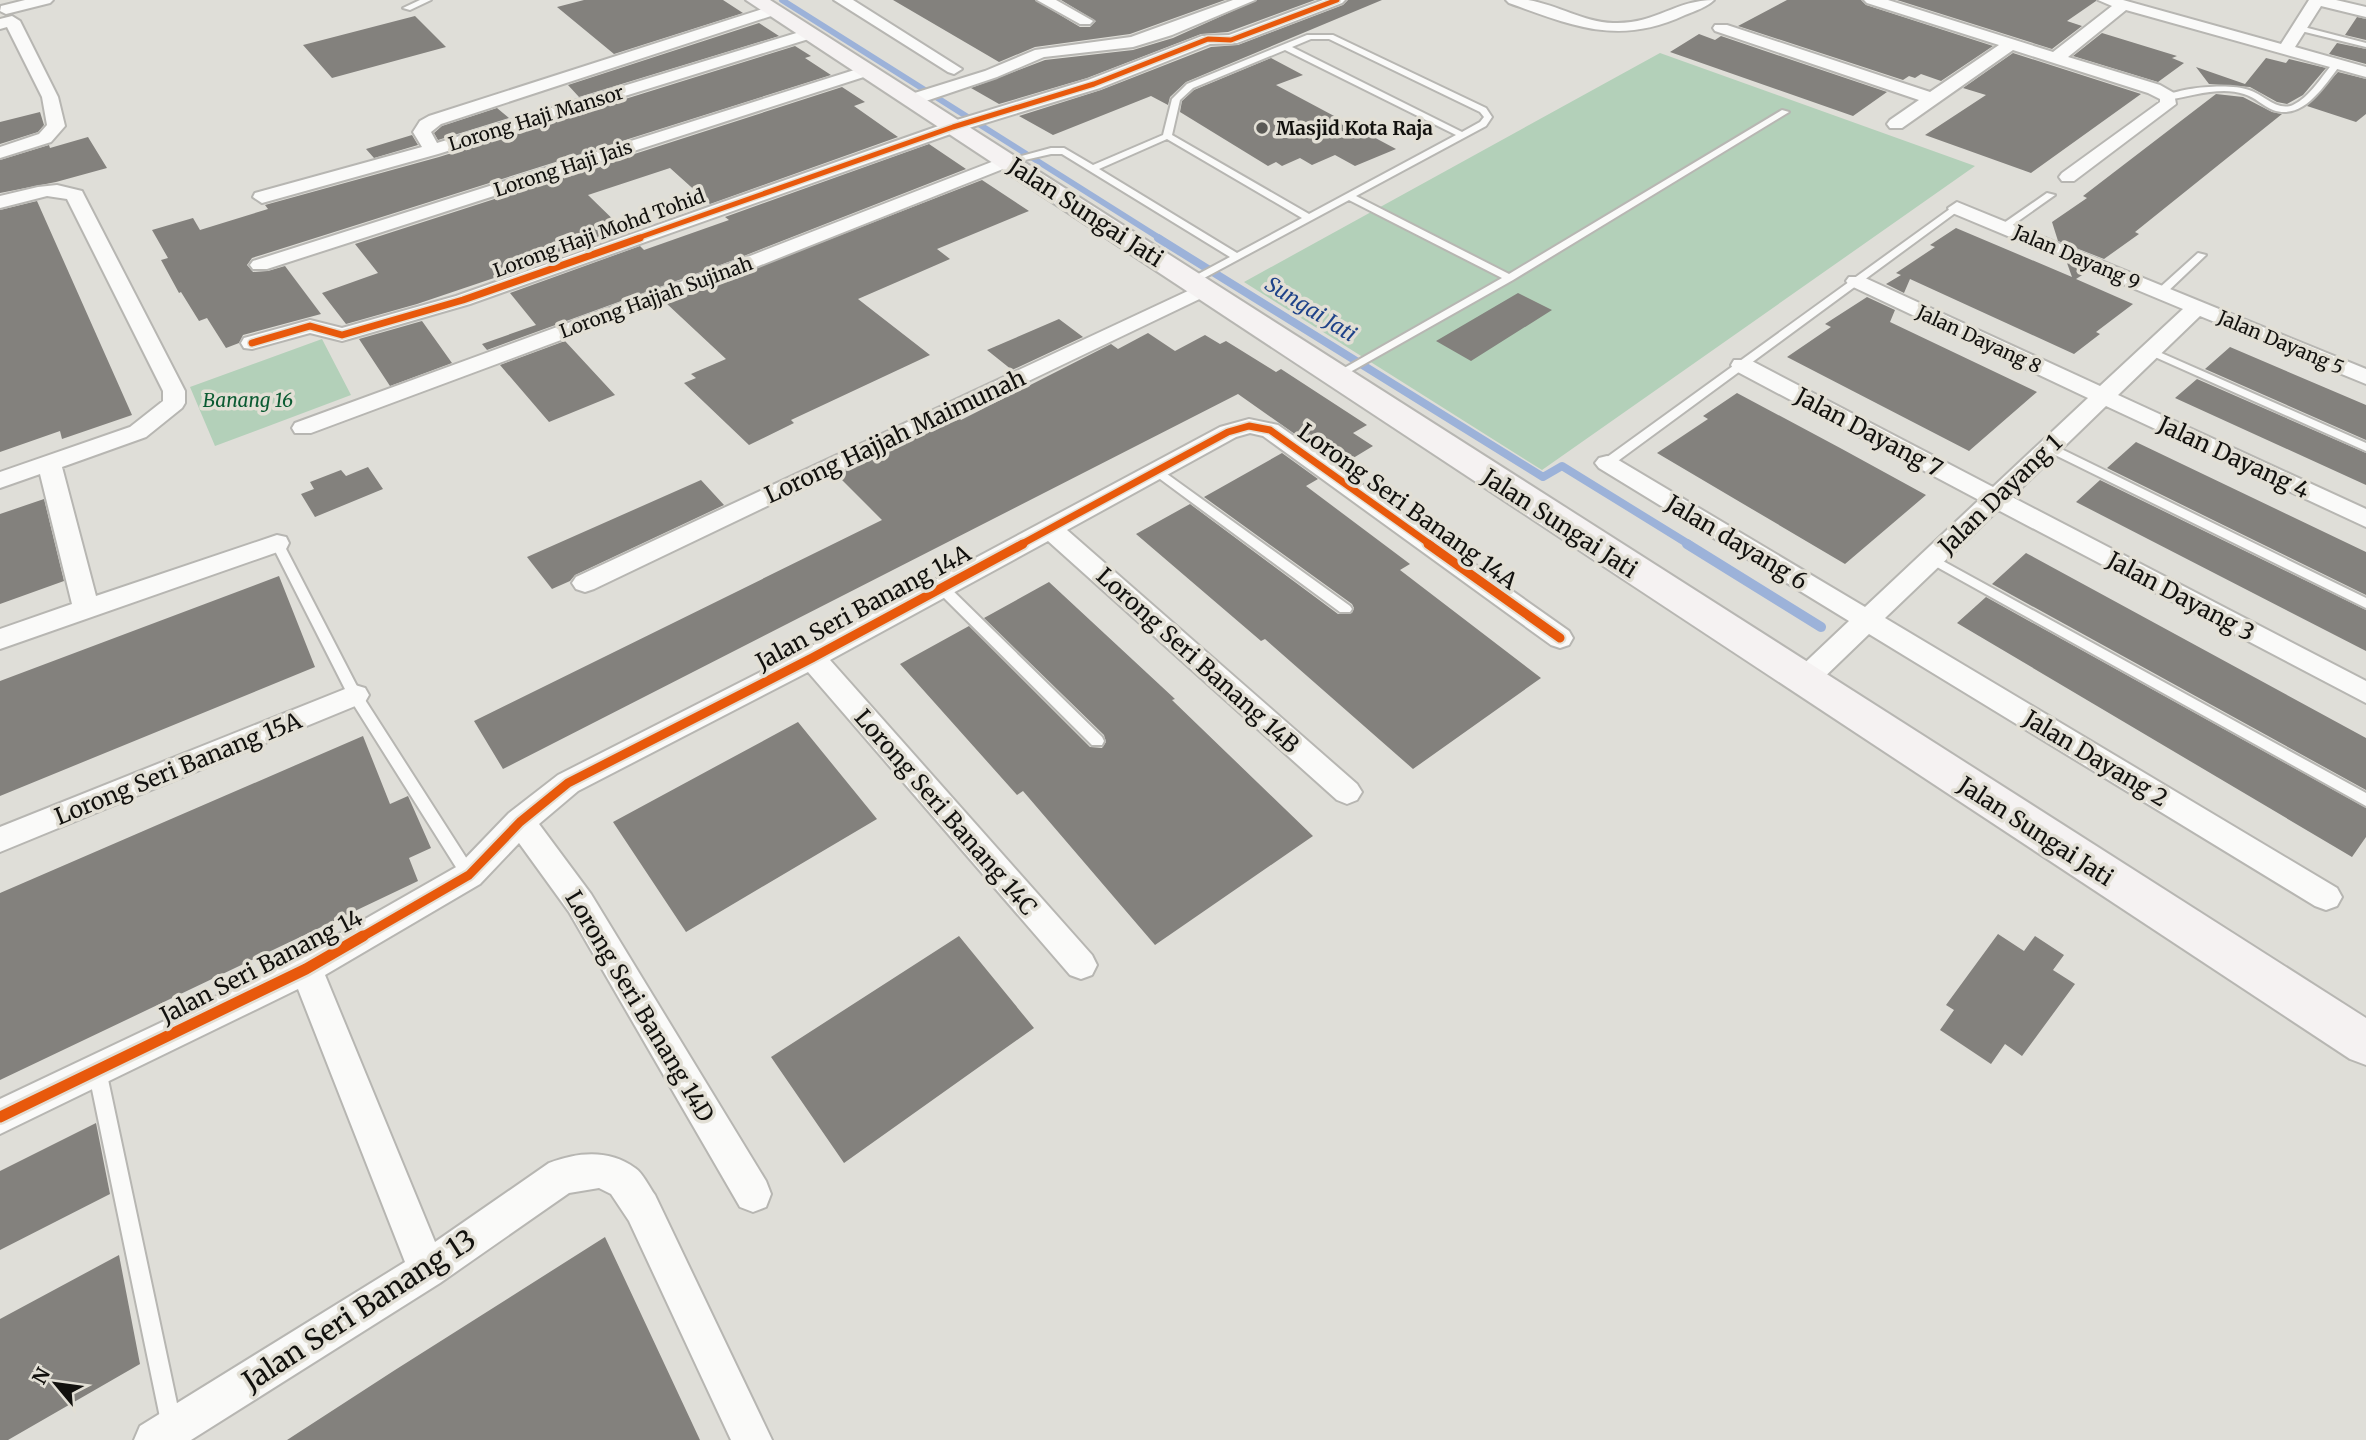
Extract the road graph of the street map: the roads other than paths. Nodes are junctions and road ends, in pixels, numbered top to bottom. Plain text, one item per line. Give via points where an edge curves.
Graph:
1 (45, 0) edge
2 (428, 0) edge
3 (842, 0) edge
4 (1045, 0) edge
5 (1247, 0) edge
6 (1337, 0) edge
7 (1514, 0) edge
8 (1706, 0) edge
9 (1872, 0) edge
10 (2106, 0) edge
11 (2317, 0) edge
12 (764, 5) edge
13 (2123, 5) junction
14 (407, 8) dead end
15 (2366, 12) edge
16 (5, 13) edge
17 (1085, 21) dead end
18 (1721, 28) dead end
19 (2300, 29) junction
20 (808, 34) junction
21 (2011, 44) junction
22 (2366, 45) edge
23 (1286, 47) junction
24 (2285, 50) junction
25 (2056, 58) junction
26 (2337, 64) junction
27 (954, 69) dead end
28 (867, 71) junction
29 (2366, 72) edge
30 (2161, 93) junction
31 (924, 96) junction
32 (1933, 99) junction
33 (1785, 112) dead end
34 (967, 123) junction
35 (1896, 124) dead end
36 (1462, 135) junction
37 (1167, 136) junction
38 (432, 150) junction
39 (0, 153) edge
40 (1015, 159) junction
41 (1091, 169) junction
42 (2068, 177) dead end
43 (2050, 195) dead end
44 (1348, 196) junction
45 (262, 197) dead end
46 (0, 202) edge
47 (1957, 208) joint
48 (1308, 218) junction
49 (2004, 227) junction
50 (2201, 255) dead end
51 (1236, 257) junction
52 (260, 265) dead end
53 (1205, 278) junction
54 (1509, 278) junction
55 (1856, 281) junction
56 (2161, 292) junction
57 (2197, 307) junction
58 (252, 343) dead end
59 (2150, 351) junction
60 (1742, 365) junction
61 (1350, 369) junction
62 (2366, 377) edge
63 (2103, 396) junction
64 (303, 428) dead end
65 (1228, 432) joint
66 (2049, 447) junction
67 (2366, 447) edge
68 (49, 463) junction
69 (1608, 463) joint
70 (1156, 470) junction
71 (0, 480) edge
72 (1996, 498) junction
73 (2366, 519) edge
74 (1049, 528) junction
75 (277, 543) joint
76 (1932, 559) junction
77 (585, 583) dead end
78 (941, 587) junction
79 (2366, 603) edge
80 (86, 609) junction
81 (1345, 609) dead end
82 (1867, 620) junction
83 (1560, 638) dead end
84 (0, 639) edge
85 (812, 658) junction
86 (1804, 680) junction
87 (2366, 693) edge
88 (355, 695) junction
89 (1097, 741) dead end
90 (1347, 792) dead end
91 (2366, 800) edge
92 (520, 822) junction
93 (0, 840) edge
94 (469, 875) junction
95 (2326, 897) dead end
96 (1081, 965) dead end
97 (306, 969) junction
98 (2366, 1044) edge
99 (97, 1070) junction
100 (0, 1117) edge
101 (753, 1194) dead end
102 (427, 1270) junction
103 (164, 1434) edge
104 (752, 1440) edge

1 - 16 street
2 - 14 lane
3 - 27 street
4 - 17 street
5 - 31 street via 1133,42 1041,53
6 - 34 street, Lorong Haji Mohd Tohid via 1231,40 1208,39 1094,84
7 - 8 street via 1583,23 1627,29
9 - 21 street
10 - 13 street
11 - 15 street
11 - 19 street
12 - 20 main road, Jalan Sungai Jati
12 - 38 street via 435,120 422,132
13 - 24 street
13 - 25 street
16 - 39 street via 50,97 57,125 45,138
18 - 32 street
19 - 22 lane
19 - 24 street
20 - 28 main road, Jalan Sungai Jati
20 - 38 street, Lorong Haji Mansor
21 - 25 street
21 - 32 street
23 - 36 lane
23 - 36 lane via 1310,37 1330,37 1483,110 1488,117 1483,124
23 - 37 lane via 1180,93
24 - 26 street
25 - 30 street
26 - 29 street
26 - 30 lane via 2291,109 2232,90
28 - 31 main road, Jalan Sungai Jati
28 - 52 street, Lorong Haji Jais
30 - 42 street via 2168,104
31 - 34 main road, Jalan Sungai Jati
32 - 35 street
33 - 54 lane
34 - 40 main road, Jalan Sungai Jati
34 - 58 street, Lorong Haji Mohd Tohid via 463,300 342,335 310,326
36 - 44 lane
37 - 41 lane
37 - 48 lane
38 - 45 street, Lorong Haji Mansor
40 - 41 lane via 1064,151
40 - 53 main road, Jalan Sungai Jati
40 - 64 street, Lorong Hajjah Sujinah
41 - 51 lane
43 - 49 lane
44 - 48 lane
44 - 54 lane
46 - 68 street via 53,190 75,195 174,391 174,403 138,432
47 - 49 street, Jalan Dayang 9
47 - 55 lane
48 - 51 lane
49 - 56 street, Jalan Dayang 9
50 - 56 lane
51 - 53 lane
53 - 61 main road, Jalan Sungai Jati
53 - 77 street, Lorong Hajjah Maimunah
54 - 61 lane
55 - 60 lane
55 - 63 street, Jalan Dayang 8
56 - 57 street, Jalan Dayang 9
57 - 59 street, Jalan Dayang 1
57 - 62 street, Jalan Dayang 5
59 - 63 street, Jalan Dayang 1
59 - 67 lane
60 - 69 lane
60 - 72 street, Jalan Dayang 7
61 - 86 main road, Jalan Sungai Jati
63 - 66 street, Jalan Dayang 1
63 - 73 street, Jalan Dayang 4
65 - 70 street, Jalan Seri Banang 14A
65 - 83 street, Lorong Seri Banang 14A via 1249,426 1270,430
66 - 72 street, Jalan Dayang 1
66 - 79 lane
68 - 71 street
68 - 80 street
69 - 82 street, Jalan dayang 6
70 - 74 street, Jalan Seri Banang 14A
70 - 81 lane
72 - 76 street, Jalan Dayang 1
72 - 87 street, Jalan Dayang 3
74 - 78 street, Jalan Seri Banang 14A
74 - 90 street, Lorong Seri Banang 14B
75 - 80 street
75 - 88 lane
76 - 82 street, Jalan Dayang 1
76 - 91 lane
78 - 85 street, Jalan Seri Banang 14A
78 - 89 lane
80 - 84 street
82 - 86 street, Jalan Dayang 1
82 - 95 street, Jalan Dayang 2
85 - 92 street, Jalan Seri Banang 14A via 568,783
85 - 96 street, Lorong Seri Banang 14C
86 - 98 main road, Jalan Sungai Jati
88 - 93 street, Lorong Seri Banang 15A
88 - 94 lane
92 - 94 street, Jalan Seri Banang 14
92 - 101 street, Lorong Seri Banang 14D via 580,903
94 - 97 street, Jalan Seri Banang 14
97 - 99 street, Jalan Seri Banang 14
97 - 102 street
99 - 100 street, Jalan Seri Banang 14
99 - 103 lane
102 - 103 street, Jalan Seri Banang 13
102 - 104 street, Jalan Seri Banang 13 via 562,1176 601,1170 624,1181 642,1208

